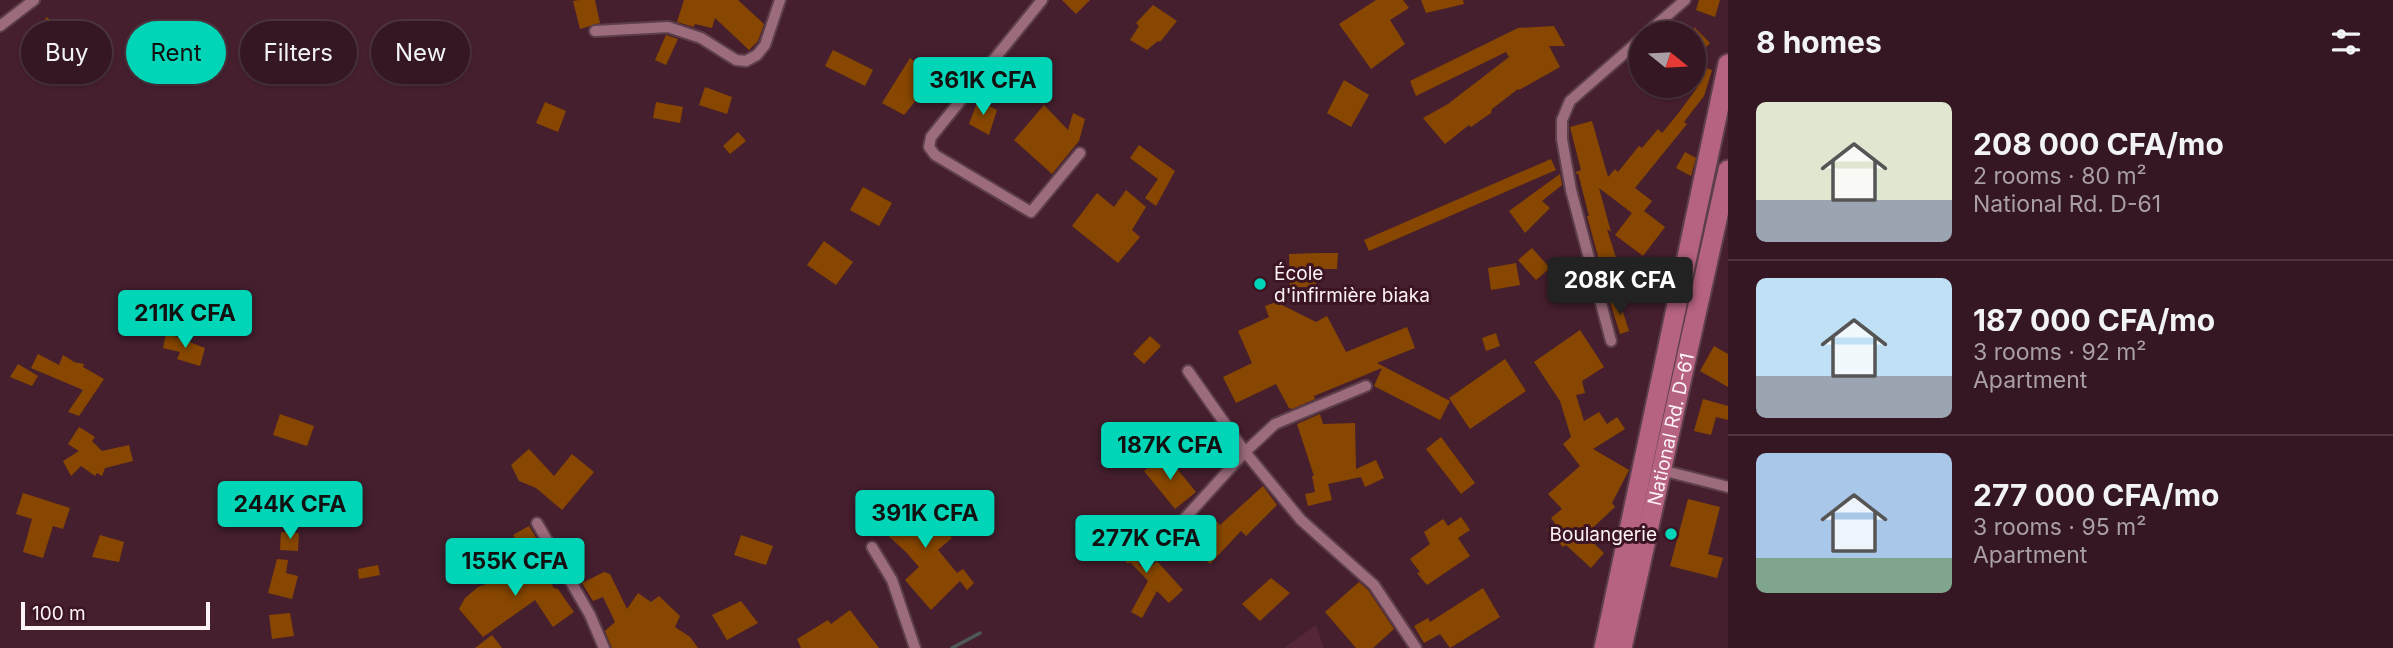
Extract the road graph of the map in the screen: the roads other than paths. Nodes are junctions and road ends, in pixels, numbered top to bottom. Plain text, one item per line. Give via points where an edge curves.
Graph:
1 (34, 0) edge
2 (780, 0) edge
3 (1042, 0) edge
4 (1685, 0) edge
5 (1661, 21) edge
6 (0, 26) edge
7 (595, 31) dead end
8 (1629, 49) edge
9 (1728, 65) edge
10 (1080, 152) dead end
11 (1728, 170) edge
12 (1611, 341) dead end
13 (1188, 371) dead end
14 (1366, 386) dead end
15 (1245, 452) junction
16 (1661, 470) junction
17 (1728, 487) edge
18 (537, 523) dead end
19 (872, 547) dead end
20 (1146, 561) dead end
21 (604, 648) edge
22 (915, 648) edge
23 (1416, 648) edge
24 (1604, 648) edge
25 (1622, 648) edge

1 - 6 street
2 - 7 street via 765,45 746,61 668,27
3 - 10 street via 931,137 929,147 935,155 1031,212
4 - 5 street
8 - 12 street via 1570,101 1562,120 1572,190
9 - 24 highway, National Rd. D-61
11 - 16 highway, National Rd. D-61
13 - 15 street
14 - 15 street via 1275,424
15 - 20 street
15 - 23 street via 1301,520 1374,585
16 - 17 street
16 - 25 highway, National Rd. D-61
18 - 21 street
19 - 22 street via 892,580

